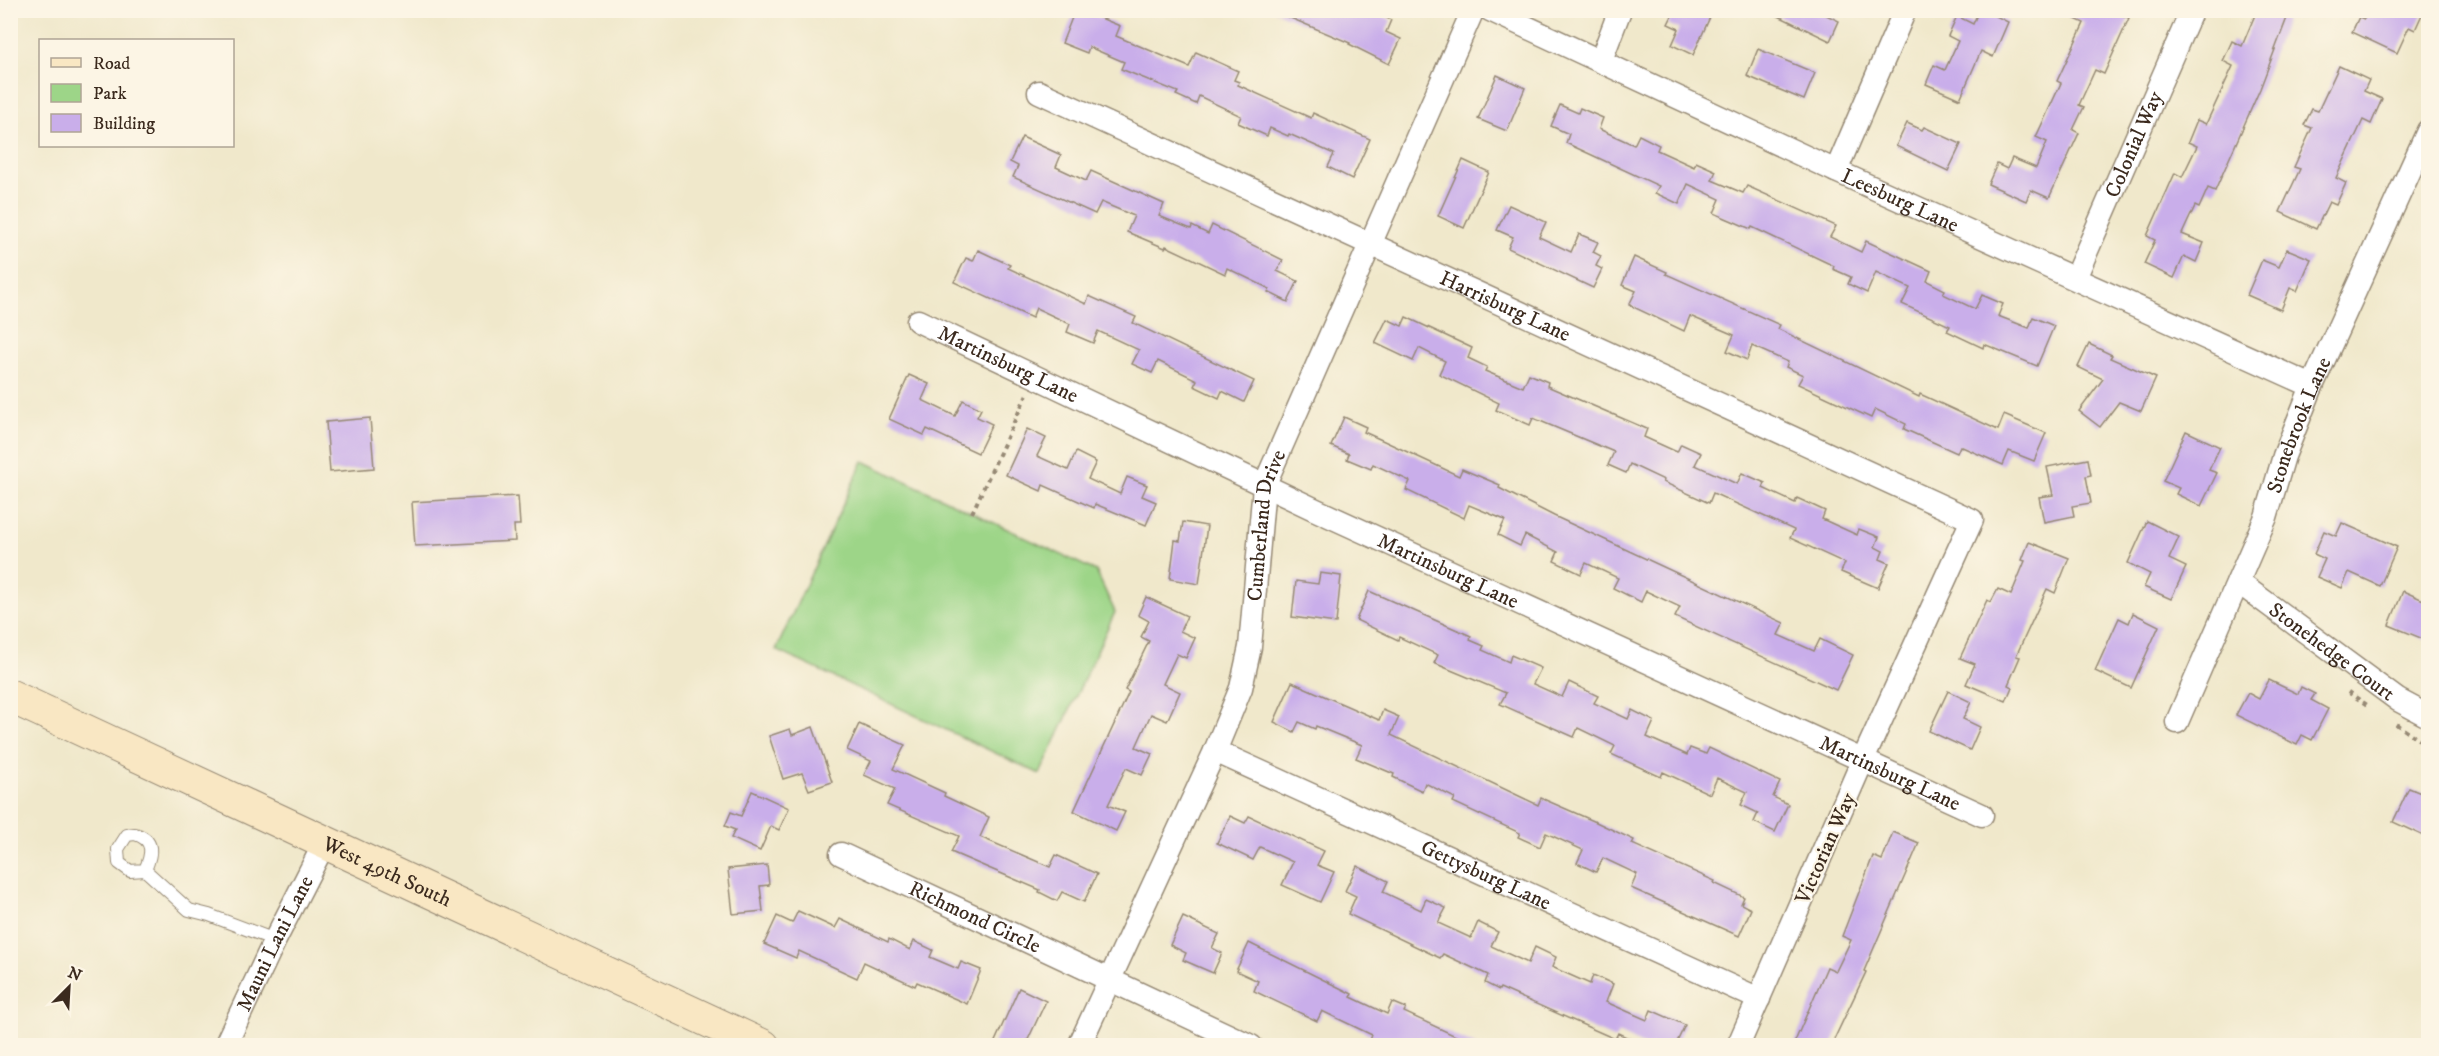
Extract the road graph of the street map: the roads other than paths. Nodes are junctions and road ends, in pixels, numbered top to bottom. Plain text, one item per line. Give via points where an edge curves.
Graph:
1 (1473, 10) edge
2 (1490, 10) edge
3 (1620, 10) edge
4 (1905, 10) edge
5 (2192, 10) edge
6 (1601, 60) junction
7 (1039, 92) dead end
8 (2428, 131) edge
9 (1836, 171) junction
10 (1371, 244) junction
11 (2075, 278) junction
12 (918, 321) dead end
13 (2312, 386) junction
14 (1264, 486) junction
15 (1972, 520) joint
16 (2238, 582) junction
17 (10, 696) edge
18 (2428, 716) edge
19 (2177, 722) dead end
20 (1215, 751) junction
21 (1862, 762) junction
22 (1982, 815) dead end
23 (325, 842) junction
24 (841, 854) dead end
25 (145, 870) dead end
26 (275, 940) junction
27 (1110, 980) junction
28 (1759, 999) junction
29 (225, 1046) edge
30 (764, 1046) edge
31 (1079, 1046) edge
32 (1251, 1046) edge
33 (1738, 1046) edge

1 - 10 street, Cumberland Drive
2 - 6 street, Leesburg Lane
3 - 6 street
4 - 9 street
5 - 11 street, Colonial Way
6 - 9 street, Leesburg Lane
7 - 10 street, Harrisburg Lane
8 - 13 street, Stonebrook Lane
9 - 11 street, Leesburg Lane
10 - 14 street, Cumberland Drive
10 - 15 street, Harrisburg Lane
11 - 13 street, Leesburg Lane
12 - 14 street, Martinsburg Lane
13 - 16 street, Stonebrook Lane via 2284,456 2266,517
14 - 20 street, Cumberland Drive via 1250,647 1241,688
14 - 21 street, Martinsburg Lane
15 - 21 street, Victorian Way
16 - 18 street, Stonehedge Court via 2398,700
16 - 19 street, Stonebrook Lane
17 - 23 street, West 49th South
20 - 27 street, Cumberland Drive
20 - 28 street, Gettysburg Lane
21 - 22 street, Martinsburg Lane
21 - 28 street, Victorian Way
23 - 26 street, Mauni Lani Lane
23 - 30 street, West 49th South
24 - 27 street, Richmond Circle
25 - 26 lane via 189,910
26 - 29 street, Mauni Lani Lane
27 - 31 street, Cumberland Drive
27 - 32 street, Richmond Circle
28 - 33 street, Victorian Way

